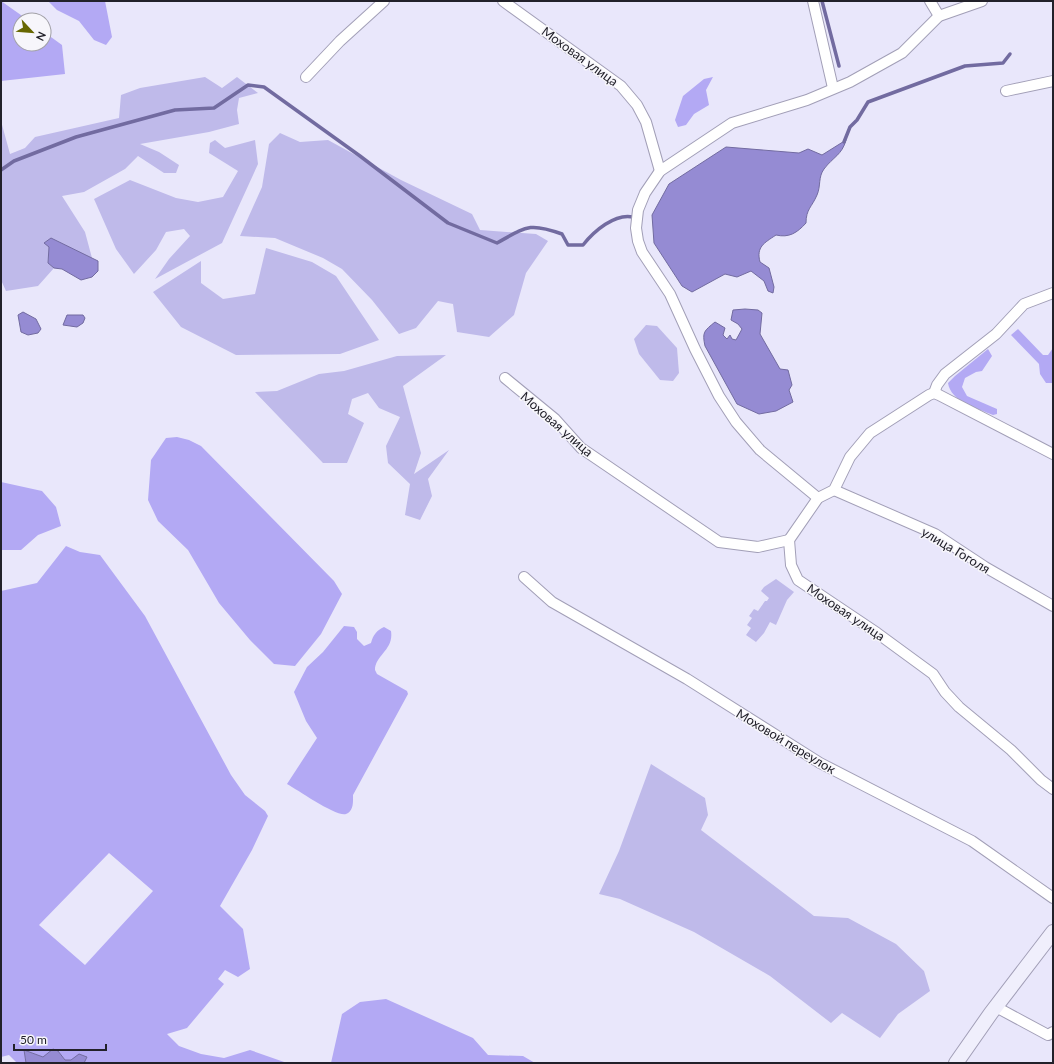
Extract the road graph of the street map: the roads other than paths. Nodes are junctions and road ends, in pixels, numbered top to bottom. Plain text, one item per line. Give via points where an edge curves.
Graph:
1 (384, 1) edge
2 (503, 1) edge
3 (814, 1) edge
4 (930, 1) edge
5 (982, 1) edge
6 (939, 16) junction
7 (306, 77) dead end
8 (1053, 81) edge
9 (833, 88) junction
10 (1006, 91) dead end
11 (660, 171) junction
12 (1053, 294) edge
13 (505, 378) dead end
14 (934, 394) junction
15 (1053, 454) edge
16 (834, 490) junction
17 (818, 498) junction
18 (789, 540) junction
19 (524, 577) dead end
20 (1053, 606) edge
21 (1053, 789) edge
22 (1053, 898) edge
23 (1053, 932) edge
24 (996, 1007) junction
25 (1053, 1032) edge
26 (956, 1063) edge

1 - 7 street via 340,41
2 - 11 street, Моховая улица via 621,86 637,105 646,122
3 - 9 street
4 - 6 street
5 - 6 street
6 - 9 street via 902,53 850,82
8 - 10 street
9 - 11 street via 807,100 732,123
11 - 17 street via 645,193 638,210 636,228 642,252 670,294 694,349 736,422 760,450
12 - 14 street via 1024,304 996,334 945,374
13 - 18 street, Моховая улица via 555,418 581,448 719,542 758,547
14 - 15 street
14 - 16 street via 870,433 850,457
16 - 17 street
16 - 20 street, улица Гоголя via 935,534 985,567
17 - 18 street
18 - 21 street, Моховая улица via 791,566 798,580 877,632 933,674 959,707
19 - 22 street, Моховой переулок via 552,602 687,679 820,764 972,841
23 - 24 street
24 - 25 street via 1048,1035
24 - 26 street

